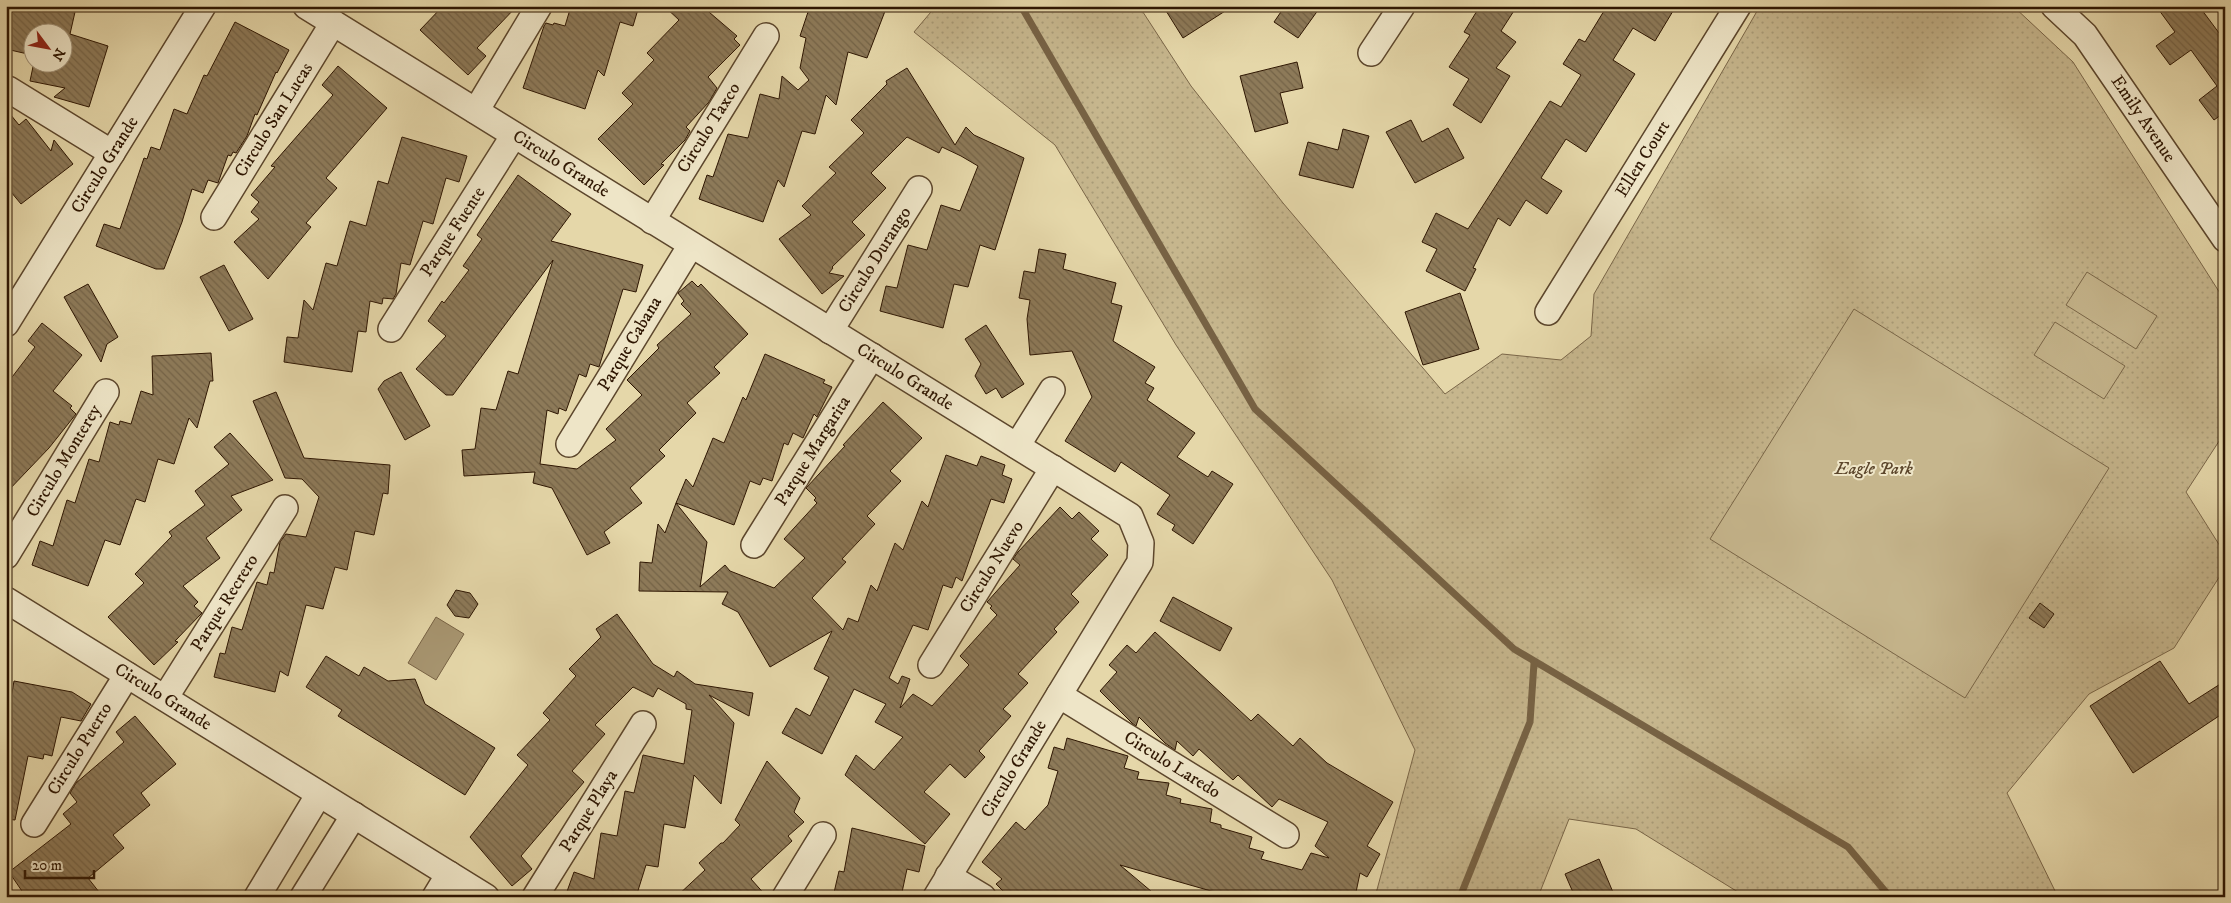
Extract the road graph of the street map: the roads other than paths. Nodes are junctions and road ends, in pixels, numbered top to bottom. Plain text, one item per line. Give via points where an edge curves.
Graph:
1 (204, 6) edge
2 (306, 6) edge
3 (539, 6) edge
4 (1402, 6) edge
5 (1738, 6) edge
6 (2054, 6) edge
7 (333, 23) junction
8 (766, 36) dead end
9 (1371, 53) dead end
10 (8, 89) dead end
11 (476, 111) junction
12 (514, 136) junction
13 (112, 153) junction
14 (919, 189) dead end
15 (214, 217) dead end
16 (652, 220) junction
17 (2225, 239) edge
18 (691, 245) junction
19 (1548, 312) dead end
20 (6, 324) edge
21 (391, 329) dead end
22 (830, 331) junction
23 (872, 356) junction
24 (1052, 390) dead end
25 (106, 392) dead end
26 (569, 444) dead end
27 (1017, 446) junction
28 (1053, 468) junction
29 (285, 508) dead end
30 (754, 546) dead end
31 (6, 556) edge
32 (6, 600) edge
33 (931, 665) dead end
34 (127, 675) junction
35 (1059, 695) junction
36 (165, 698) junction
37 (643, 724) dead end
38 (319, 794) junction
39 (354, 815) junction
40 (34, 824) dead end
41 (823, 835) dead end
42 (1286, 835) dead end
43 (449, 874) junction
44 (948, 876) junction
45 (257, 897) edge
46 (303, 897) edge
47 (435, 897) edge
48 (486, 897) edge
49 (535, 897) edge
50 (785, 897) edge
51 (936, 897) edge
52 (983, 897) edge

1 - 13 street, Circulo Grande
2 - 7 street, Circulo Grande
3 - 11 street
4 - 9 street
5 - 19 street, Ellen Court
6 - 17 street, Emily Avenue via 2085,35
7 - 11 street, Circulo Grande
7 - 15 street, Circulo San Lucas
8 - 16 street, Circulo Taxco
10 - 13 street
11 - 12 street, Circulo Grande
12 - 16 street, Circulo Grande
12 - 21 street, Parque Fuente
13 - 20 street, Circulo Grande
14 - 22 street, Circulo Durango
16 - 18 street, Circulo Grande
18 - 22 street, Circulo Grande
18 - 26 street, Parque Cabana
22 - 23 street, Circulo Grande
23 - 27 street, Circulo Grande
23 - 30 street, Parque Margarita
24 - 27 street
25 - 31 street, Circulo Monterey
27 - 28 street, Circulo Grande
28 - 33 street, Circulo Nuevo
28 - 35 street, Circulo Grande via 1130,516 1141,543 1140,562
29 - 36 street, Parque Recrero
32 - 34 street, Circulo Grande
34 - 36 street, Circulo Grande
34 - 40 street, Circulo Puerto
35 - 42 street, Circulo Laredo
35 - 44 street, Circulo Grande
36 - 38 street, Circulo Grande
37 - 49 street, Parque Playa
38 - 39 street, Circulo Grande
38 - 45 street
39 - 43 street, Circulo Grande
39 - 46 street
41 - 50 street
43 - 47 street
43 - 48 street, Circulo Grande
44 - 51 street, Circulo Grande
44 - 52 street

